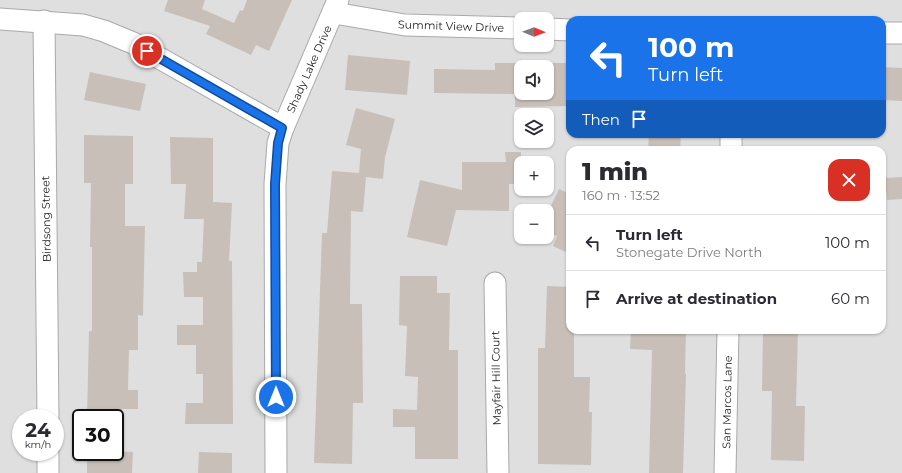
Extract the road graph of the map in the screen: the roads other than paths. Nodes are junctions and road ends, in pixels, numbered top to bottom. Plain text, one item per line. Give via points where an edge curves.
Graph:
1 (336, 6) edge
2 (0, 19) edge
3 (44, 21) junction
4 (514, 28) edge
5 (554, 29) edge
6 (566, 30) edge
7 (886, 33) edge
8 (902, 33) edge
9 (282, 128) junction
10 (495, 283) dead end
11 (728, 334) edge
12 (48, 409) edge
13 (48, 461) edge
14 (48, 473) edge
15 (276, 473) edge
16 (498, 473) edge
17 (725, 473) edge

1 - 4 street, Summit View Drive via 405,25
1 - 9 street, Shady Lake Drive
2 - 3 street
3 - 9 street via 83,25 133,43
3 - 12 street, Birdsong Street
5 - 6 street
7 - 8 street
9 - 15 street, Shady Lake Drive via 278,143 275,184
10 - 16 street, Mayfair Hill Court
11 - 17 street, San Marcos Lane
13 - 14 street

